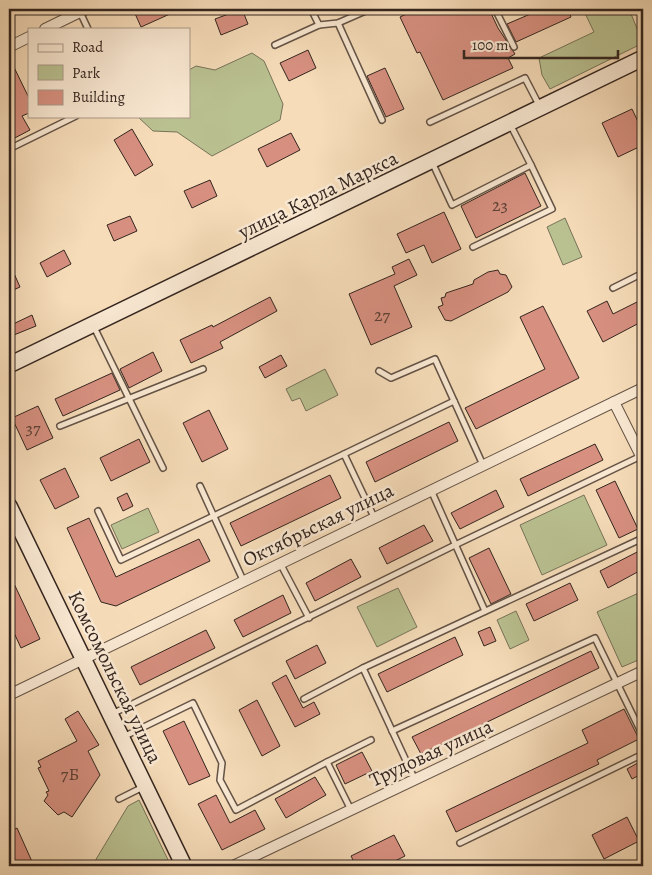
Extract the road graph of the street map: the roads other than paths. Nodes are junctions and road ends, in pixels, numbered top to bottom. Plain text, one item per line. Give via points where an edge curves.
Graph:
1 (311, 9) edge
2 (370, 9) edge
3 (495, 9) edge
4 (83, 10) edge
5 (338, 23) junction
6 (319, 25) junction
7 (47, 28) edge
8 (88, 28) edge
9 (28, 38) edge
10 (275, 45) dead end
11 (9, 47) edge
12 (514, 47) dead end
13 (643, 58) edge
14 (540, 108) junction
15 (72, 118) edge
16 (382, 120) dead end
17 (430, 122) dead end
18 (510, 123) junction
19 (9, 148) edge
20 (432, 162) junction
21 (531, 165) junction
22 (473, 247) dead end
23 (643, 274) edge
24 (613, 288) dead end
25 (93, 324) junction
26 (9, 365) edge
27 (203, 369) dead end
28 (379, 371) dead end
29 (643, 388) edge
30 (129, 398) junction
31 (454, 402) junction
32 (614, 402) junction
33 (60, 426) dead end
34 (344, 454) junction
35 (642, 458) edge
36 (483, 465) junction
37 (163, 468) dead end
38 (200, 486) dead end
39 (431, 490) junction
40 (9, 506) edge
41 (98, 511) dead end
42 (214, 516) junction
43 (374, 517) junction
44 (643, 538) edge
45 (455, 545) junction
46 (280, 562) junction
47 (243, 580) junction
48 (485, 610) junction
49 (309, 618) junction
50 (83, 657) junction
51 (363, 668) junction
52 (643, 671) edge
53 (617, 684) junction
54 (9, 695) edge
55 (304, 699) dead end
56 (112, 715) junction
57 (392, 731) junction
58 (643, 736) edge
59 (123, 738) junction
60 (371, 740) dead end
61 (643, 754) edge
62 (326, 762) junction
63 (415, 780) junction
64 (146, 786) junction
65 (119, 799) dead end
66 (351, 810) junction
67 (460, 843) dead end
68 (184, 866) edge
69 (233, 866) edge

1 - 6 lane
2 - 5 lane
3 - 12 lane
4 - 7 street
4 - 8 lane
5 - 6 lane
5 - 16 lane
6 - 10 lane
9 - 11 street
13 - 14 main road, улица Карла Маркса
14 - 17 lane via 525,78
14 - 18 main road, улица Карла Маркса
15 - 19 lane
18 - 20 main road, улица Карла Маркса
18 - 21 lane
20 - 21 lane via 452,205
20 - 25 main road, улица Карла Маркса
21 - 22 lane via 552,208
23 - 24 lane
25 - 26 main road, улица Карла Маркса
25 - 30 lane
27 - 30 lane
28 - 31 lane via 391,378 435,359
29 - 32 street, Октябрьская улица
30 - 33 lane
30 - 37 lane
31 - 34 lane
31 - 36 lane
32 - 35 street
32 - 36 street, Октябрьская улица
34 - 42 lane
34 - 43 lane
35 - 45 lane
36 - 39 street, Октябрьская улица
38 - 42 lane
39 - 43 street, Октябрьская улица
39 - 45 lane
40 - 50 main road, Комсомольская улица
41 - 42 lane via 121,560
42 - 47 lane
43 - 46 street, Октябрьская улица
44 - 48 lane
45 - 48 lane
45 - 49 lane
46 - 47 street, Октябрьская улица
46 - 49 lane
47 - 50 street, Октябрьская улица
48 - 51 lane
49 - 56 lane
50 - 54 street, Октябрьская улица
50 - 56 main road, Комсомольская улица
51 - 55 lane
51 - 57 lane
52 - 53 street, Трудовая улица
53 - 57 lane via 595,638
53 - 58 lane
53 - 63 street, Трудовая улица
56 - 59 main road, Комсомольская улица
57 - 63 lane
59 - 62 lane via 193,703 222,763 220,780 236,810
59 - 64 main road, Комсомольская улица
60 - 62 lane
61 - 67 lane
62 - 66 lane
63 - 66 street, Трудовая улица
64 - 65 lane
64 - 68 main road, Комсомольская улица
66 - 69 street, Трудовая улица

